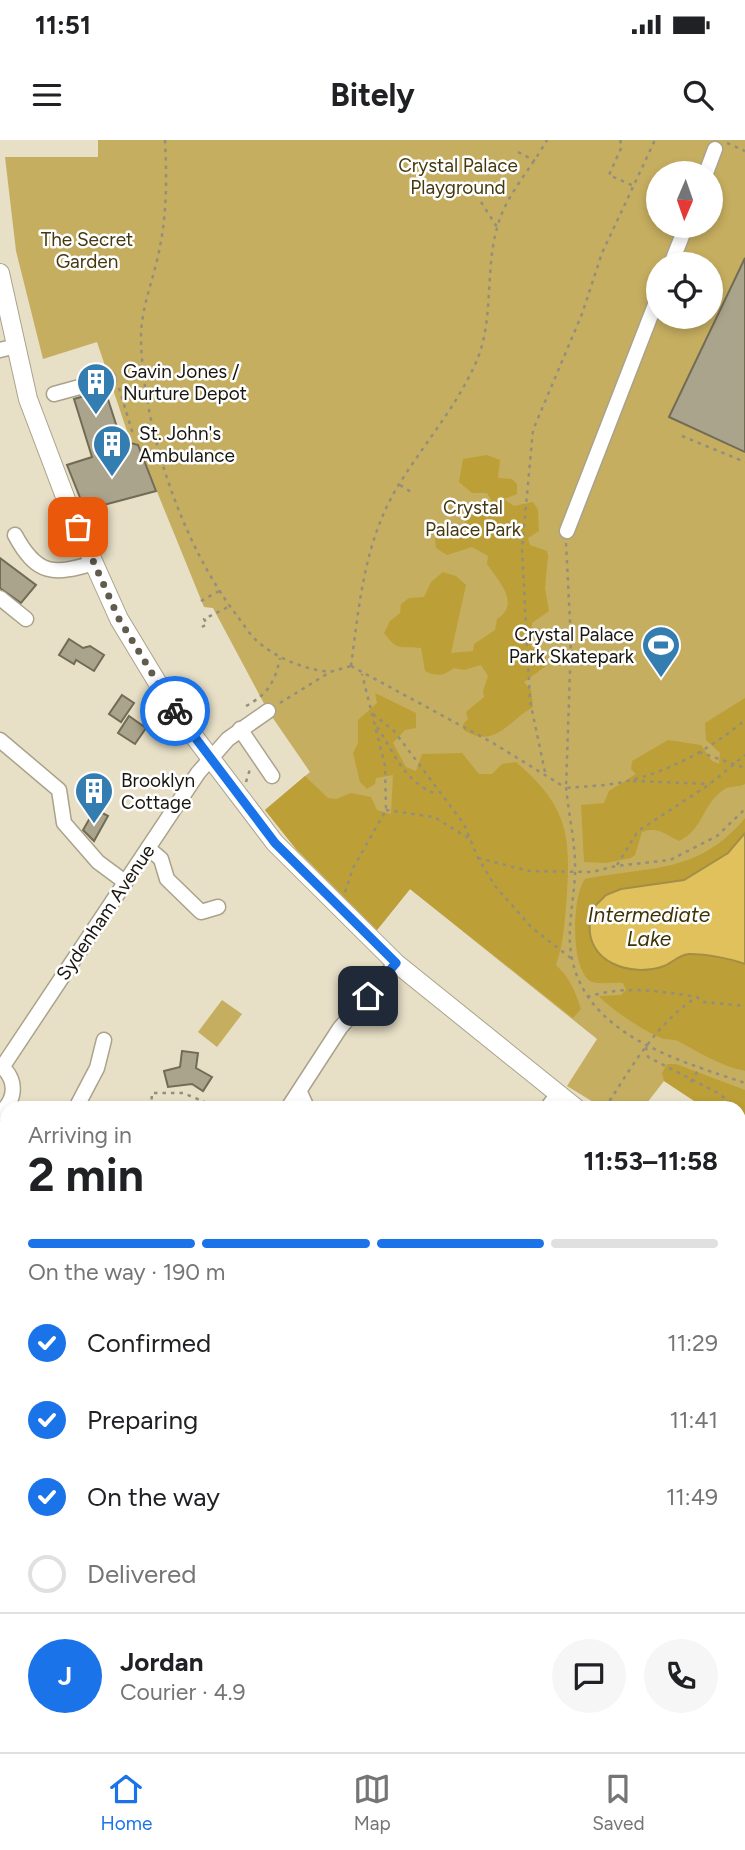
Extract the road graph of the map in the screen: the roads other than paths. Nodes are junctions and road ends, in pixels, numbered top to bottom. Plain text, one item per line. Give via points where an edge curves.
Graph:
1 (0, 273) edge
2 (646, 328) edge
3 (8, 348) edge
4 (109, 379) dead end
5 (54, 394) dead end
6 (567, 531) road end
7 (15, 535) dead end
8 (94, 563) junction
9 (0, 598) edge
10 (26, 619) dead end
11 (273, 707) road end
12 (240, 729) junction
13 (0, 740) edge
14 (211, 759) junction
15 (272, 776) dead end
16 (148, 848) junction
17 (125, 883) junction
18 (218, 907) dead end
19 (396, 963) junction
20 (104, 1040) dead end
21 (1, 1066) edge
22 (300, 1092) junction
23 (10, 1101) edge
24 (80, 1101) edge
25 (293, 1101) edge
26 (304, 1101) edge
27 (553, 1101) edge

1 - 3 main road
2 - 6 street
3 - 8 main road
4 - 5 street
7 - 8 street via 24,552 46,570 65,571
8 - 14 main road via 119,619 174,710
9 - 10 street
11 - 12 street, Sydenham Avenue
12 - 14 street, Sydenham Avenue
12 - 15 street
13 - 17 street via 59,790 64,823 89,854
14 - 16 street, Sydenham Avenue
14 - 19 main road via 275,843
16 - 17 street, Sydenham Avenue
16 - 18 street via 161,859 167,879 201,912
17 - 21 street, Sydenham Avenue
19 - 22 street via 340,1028
19 - 27 main road
20 - 24 street via 97,1068
21 - 23 street via 13,1087
22 - 25 street
22 - 26 street

